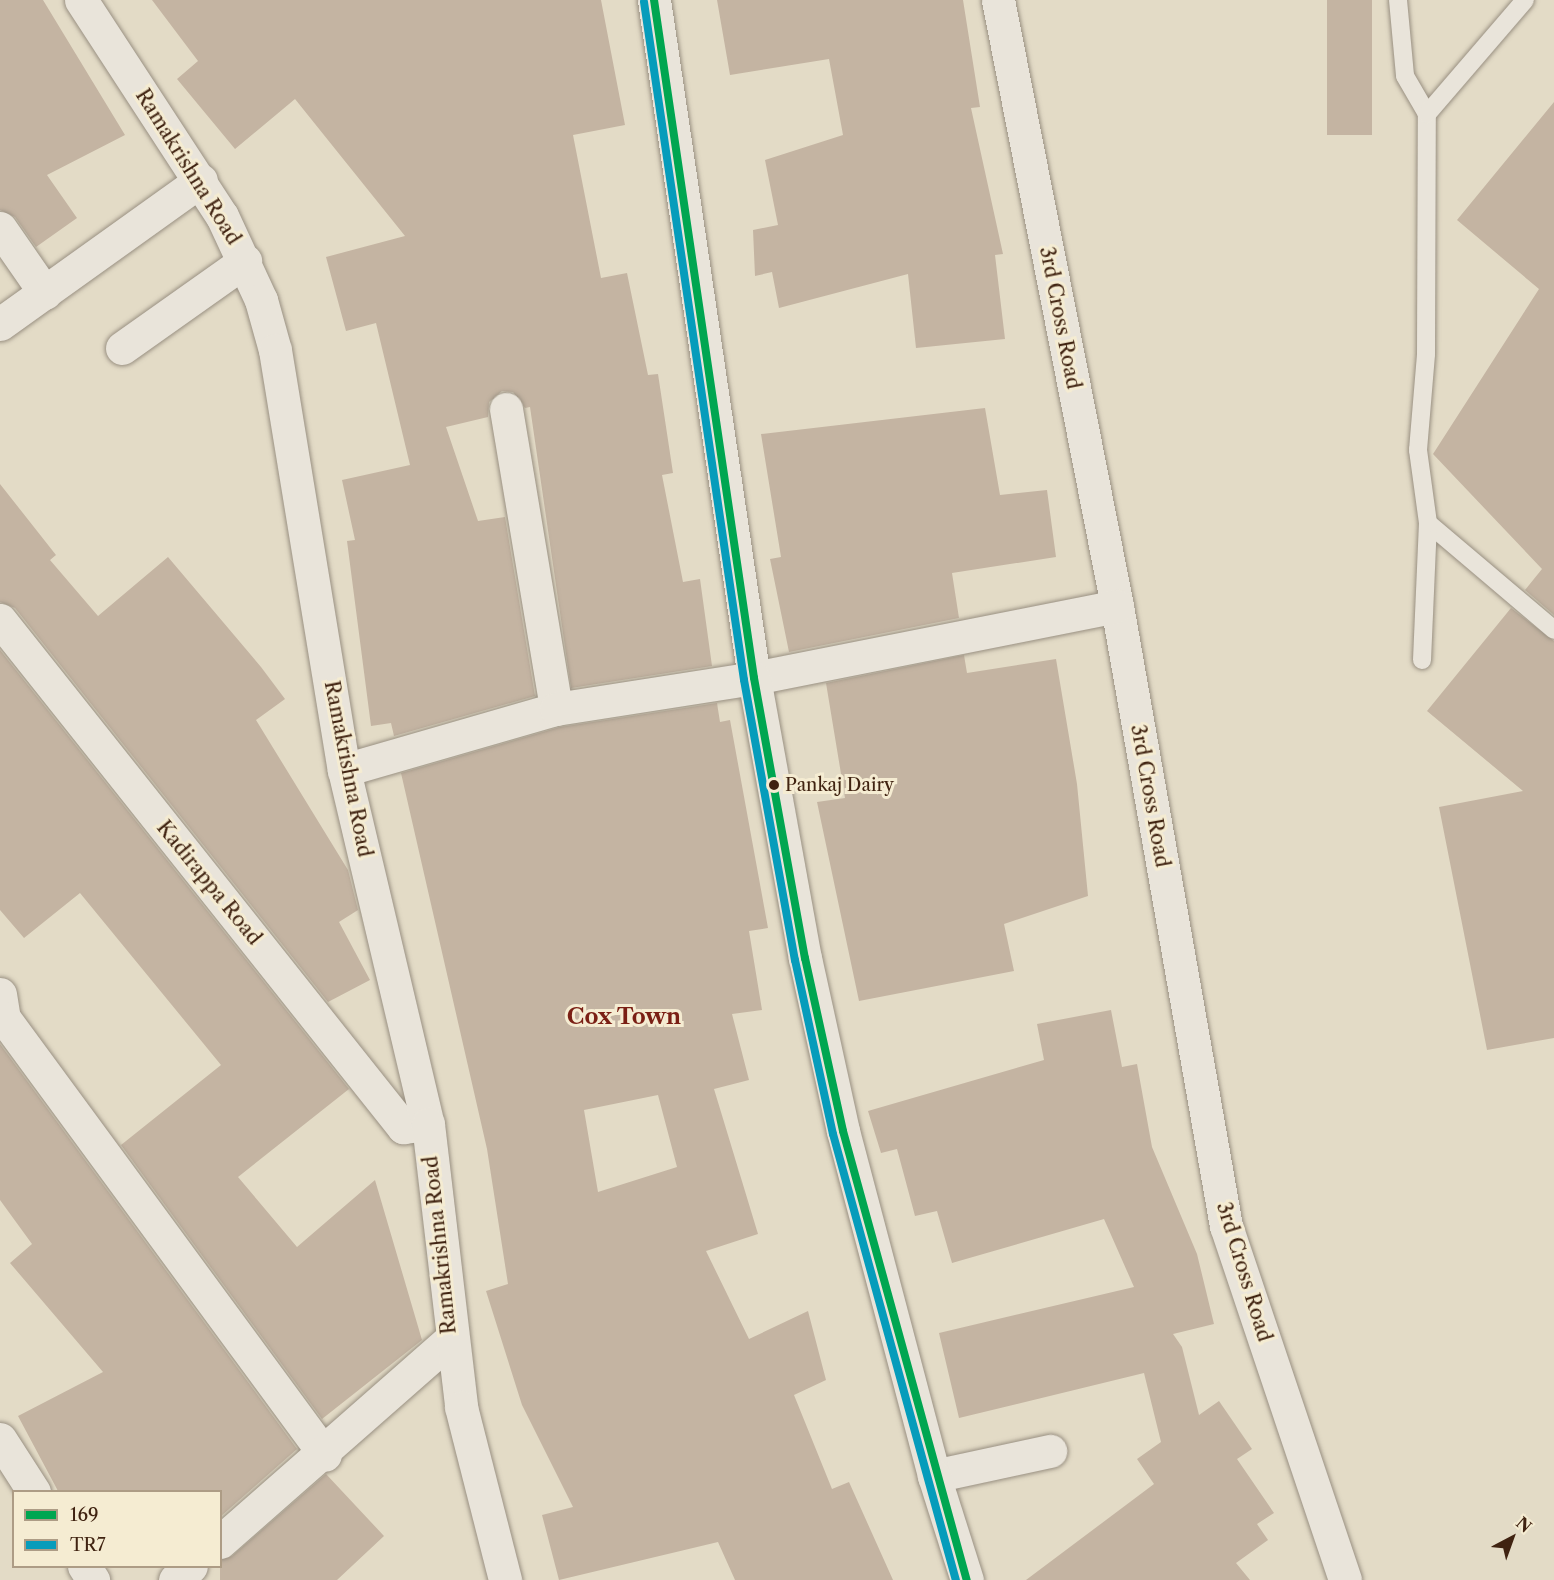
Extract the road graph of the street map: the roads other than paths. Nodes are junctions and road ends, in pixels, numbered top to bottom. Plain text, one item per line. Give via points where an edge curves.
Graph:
1 (81, 0) edge
2 (654, 0) edge
3 (998, 0) edge
4 (1398, 0) edge
5 (1525, 0) edge
6 (1427, 114) junction
7 (201, 180) junction
8 (0, 228) edge
9 (245, 261) junction
10 (45, 293) junction
11 (0, 324) edge
12 (122, 348) dead end
13 (506, 409) dead end
14 (1428, 523) junction
15 (1117, 606) junction
16 (0, 620) edge
17 (1554, 630) edge
18 (1422, 660) dead end
19 (754, 678) junction
20 (556, 710) junction
21 (344, 770) junction
22 (0, 994) edge
23 (428, 1124) junction
24 (449, 1341) junction
25 (0, 1439) edge
26 (1050, 1451) dead end
27 (325, 1455) junction
28 (934, 1476) junction
29 (33, 1490) edge
30 (222, 1540) edge
31 (189, 1568) edge
32 (175, 1580) edge
33 (505, 1580) edge
34 (968, 1580) edge
35 (1345, 1580) edge

1 - 7 street, Ramakrishna Road
2 - 19 street
3 - 15 street, 3rd Cross Road
4 - 6 lane via 1405,76
5 - 6 lane
6 - 14 lane via 1426,354 1418,450
7 - 9 street, Ramakrishna Road
7 - 10 street
8 - 10 street
9 - 12 street
9 - 21 street, Ramakrishna Road via 275,350
10 - 11 street
13 - 20 street
14 - 17 lane
14 - 18 lane
15 - 19 street
15 - 35 street, 3rd Cross Road via 1227,1226
16 - 23 street, Kadirappa Road via 404,1127
19 - 20 street
19 - 28 street via 843,1131
20 - 21 street
21 - 23 street, Ramakrishna Road
22 - 27 street via 4,1018
23 - 24 street, Ramakrishna Road
24 - 27 street
24 - 33 street, Ramakrishna Road
25 - 29 street
26 - 28 street
27 - 30 street
28 - 34 street
31 - 32 street

